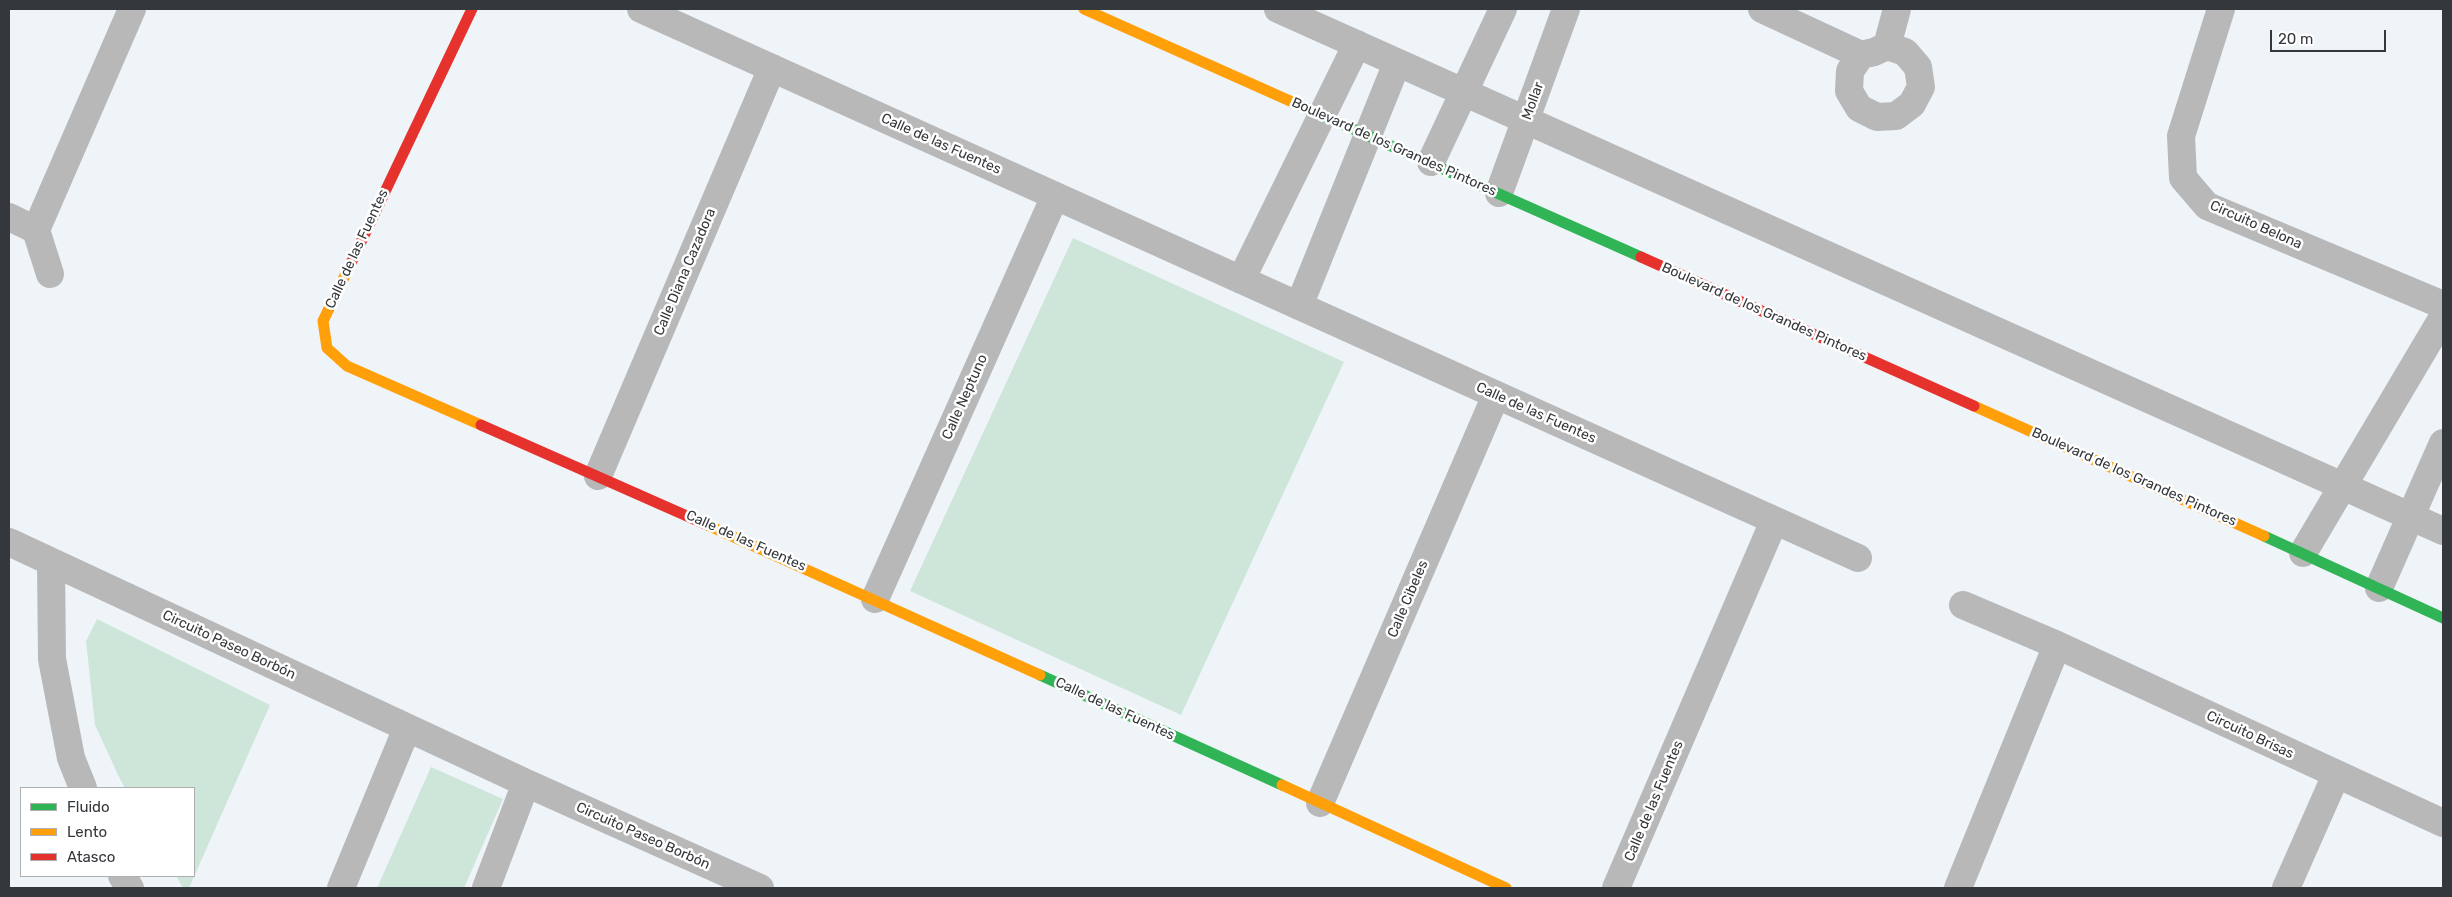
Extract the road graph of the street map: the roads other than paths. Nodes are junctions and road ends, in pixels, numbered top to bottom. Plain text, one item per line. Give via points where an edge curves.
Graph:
1 (132, 9) edge
2 (472, 9) edge
3 (641, 9) edge
4 (1084, 9) edge
5 (1278, 9) edge
6 (1503, 9) edge
7 (1566, 9) edge
8 (1762, 9) edge
9 (1897, 9) edge
10 (2220, 9) edge
11 (1357, 44) junction
12 (1886, 46) junction
13 (1861, 55) junction
14 (1397, 63) junction
15 (772, 68) junction
16 (1464, 92) junction
17 (1322, 116) junction
18 (1526, 118) junction
19 (1368, 135) junction
20 (1431, 162) junction
21 (1499, 193) junction
22 (1055, 196) junction
23 (9, 217) edge
24 (36, 230) junction
25 (50, 274) dead end
26 (1241, 280) junction
27 (2443, 305) edge
28 (1298, 306) junction
29 (2443, 317) edge
30 (1496, 395) junction
31 (2443, 443) edge
32 (598, 476) junction
33 (2342, 487) junction
34 (2410, 516) junction
35 (1774, 521) junction
36 (2443, 531) edge
37 (9, 542) edge
38 (2303, 553) junction
39 (1858, 558) dead end
40 (50, 562) junction
41 (2379, 588) junction
42 (876, 598) junction
43 (1964, 605) dead end
44 (2443, 618) edge
45 (2057, 645) junction
46 (407, 728) junction
47 (2336, 775) junction
48 (526, 783) junction
49 (83, 787) edge
50 (1320, 803) junction
51 (2443, 823) edge
52 (123, 877) edge
53 (130, 888) edge
54 (341, 888) edge
55 (486, 888) edge
56 (760, 888) edge
57 (1506, 888) edge
58 (1616, 888) edge
59 (1958, 888) edge
60 (2286, 888) edge

1 - 24 street
2 - 32 street, Calle de las Fuentes via 323,321 327,348 347,366
3 - 15 street, Calle de las Fuentes
4 - 17 street, Boulevard de los Grandes Pintores
5 - 11 street
6 - 16 street
7 - 18 street, Mollar
8 - 13 street
9 - 12 street
10 - 27 street, Circuito Belona via 2181,136 2183,178 2207,206
11 - 14 street
11 - 17 street
12 - 13 street
12 - 13 street via 1905,52 1918,67 1921,87 1912,104 1896,116 1877,117 1860,108 1849,90 1850,71
14 - 16 street
14 - 19 street
15 - 22 street, Calle de las Fuentes
15 - 32 street, Calle Diana Cazadora
16 - 18 street
16 - 20 street
17 - 19 street, Boulevard de los Grandes Pintores
17 - 26 street
18 - 21 street, Mollar
18 - 33 street
19 - 20 street, Boulevard de los Grandes Pintores
19 - 28 street
20 - 21 street, Boulevard de los Grandes Pintores
21 - 38 street, Boulevard de los Grandes Pintores
22 - 26 street, Calle de las Fuentes
22 - 42 street, Calle Neptuno
23 - 24 street
24 - 25 street
26 - 28 street, Calle de las Fuentes
28 - 30 street, Calle de las Fuentes
29 - 33 street
30 - 35 street, Calle de las Fuentes
30 - 50 street, Calle Cibeles
31 - 34 street
32 - 42 street, Calle de las Fuentes
33 - 34 street
33 - 38 street
34 - 36 street
34 - 41 street
35 - 39 street, Calle de las Fuentes
35 - 58 street, Calle de las Fuentes
37 - 40 street, Circuito Paseo Borbón
38 - 41 street, Boulevard de los Grandes Pintores
40 - 46 street, Circuito Paseo Borbón
40 - 49 street via 52,659 71,758
41 - 44 street, Boulevard de los Grandes Pintores
42 - 50 street, Calle de las Fuentes
43 - 45 street, Circuito Brisas
45 - 47 street, Circuito Brisas
45 - 59 street
46 - 48 street, Circuito Paseo Borbón
46 - 54 street
47 - 51 street, Circuito Brisas
47 - 60 street
48 - 55 street
48 - 56 street, Circuito Paseo Borbón
50 - 57 street, Calle de las Fuentes
52 - 53 street

